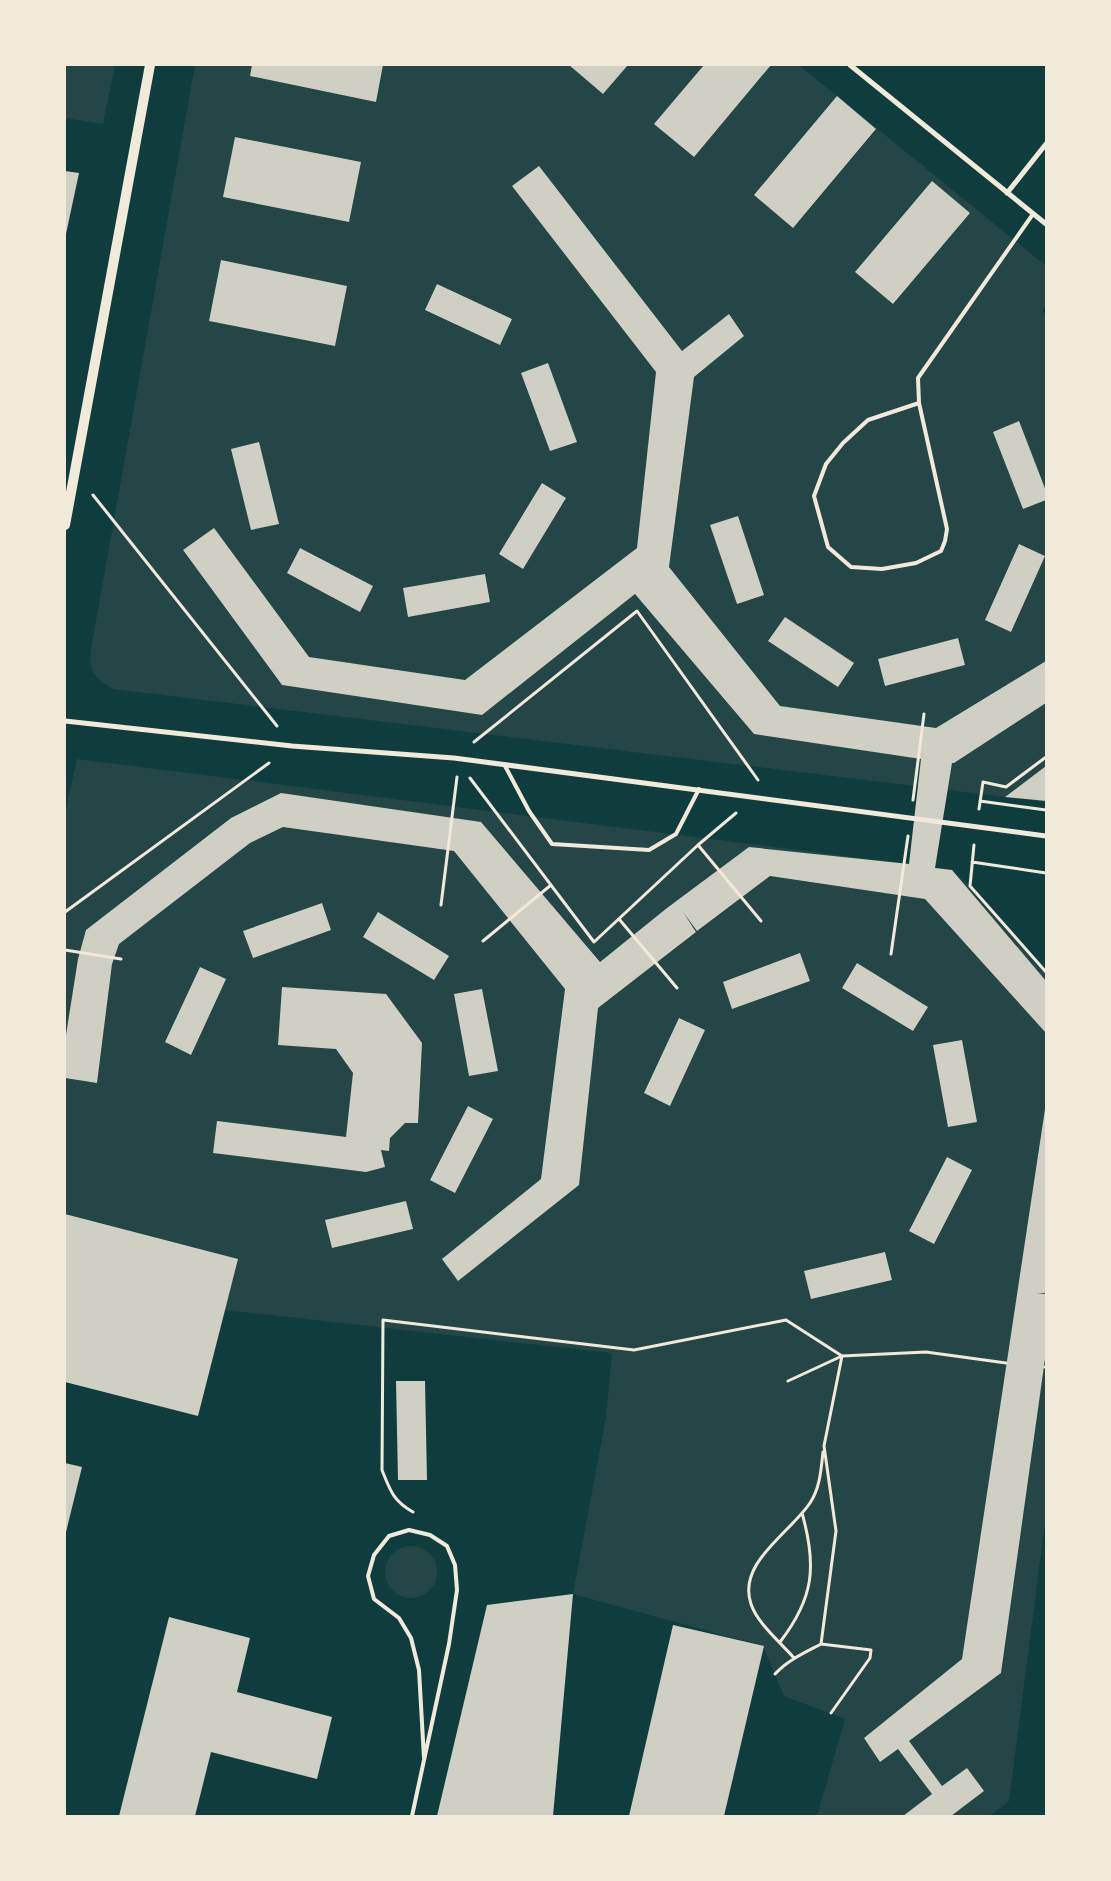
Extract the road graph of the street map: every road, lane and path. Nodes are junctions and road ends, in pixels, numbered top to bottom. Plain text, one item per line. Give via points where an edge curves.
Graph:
1 (150, 65) edge
2 (850, 65) edge
3 (1046, 144) edge
4 (1007, 193) junction
5 (1033, 214) junction
6 (1046, 224) edge
7 (919, 403) junction
8 (75, 473) junction
9 (65, 525) edge
10 (65, 721) edge
11 (292, 746) junction
12 (1046, 757) edge
13 (454, 758) junction
14 (504, 764) junction
15 (461, 774) dead end
16 (699, 789) junction
17 (772, 799) junction
18 (980, 800) junction
19 (1046, 810) edge
20 (976, 827) junction
21 (1046, 836) edge
22 (698, 845) dead end
23 (972, 862) junction
24 (1046, 873) edge
25 (551, 885) dead end
26 (441, 905) dead end
27 (65, 912) edge
28 (619, 919) dead end
29 (761, 921) dead end
30 (483, 941) dead end
31 (65, 950) edge
32 (122, 960) dead end
33 (1046, 972) edge
34 (677, 988) dead end
35 (842, 1356) junction
36 (1006, 1362) dead end
37 (788, 1381) dead end
38 (824, 1446) junction
39 (802, 1513) junction
40 (417, 1514) dead end
41 (780, 1642) junction
42 (821, 1644) junction
43 (794, 1658) junction
44 (775, 1674) dead end
45 (830, 1713) dead end
46 (424, 1758) junction
47 (412, 1816) edge

1 - 8 main road
2 - 4 street
3 - 4 street
4 - 5 street
5 - 6 street
5 - 7 lane via 918,378
7 - 7 lane via 947,529 941,551 916,563 882,568 851,566 828,547 814,496 826,464 868,420
8 - 9 main road
8 - 11 path
10 - 11 street
11 - 13 street
11 - 27 path
12 - 18 path via 1006,787 983,782
13 - 14 street
13 - 17 path via 637,611
14 - 16 street
14 - 16 lane via 529,811 552,844 650,850 676,834
15 - 26 path via 456,777
16 - 17 street
17 - 20 street
18 - 19 path
18 - 20 path
20 - 21 street
20 - 23 path
22 - 29 path
23 - 24 path
23 - 33 path via 970,886
25 - 30 path
28 - 34 path
31 - 32 path
35 - 36 path via 926,1352
35 - 37 path
35 - 38 path
35 - 40 path via 786,1320 634,1350 383,1320 382,1470 390,1493 402,1506
38 - 39 path via 819,1484
38 - 42 path via 836,1531
39 - 41 path via 807,1531 810,1581 795,1623
39 - 41 path via 756,1562 749,1578 748,1590 757,1617
41 - 43 path
42 - 43 path
42 - 45 path via 871,1650 870,1658
43 - 44 path
46 - 46 lane via 457,1590 455,1565 447,1546 430,1535 409,1530 390,1536 374,1554 368,1576 374,1599 398,1618 411,1638 419,1670
46 - 47 lane

